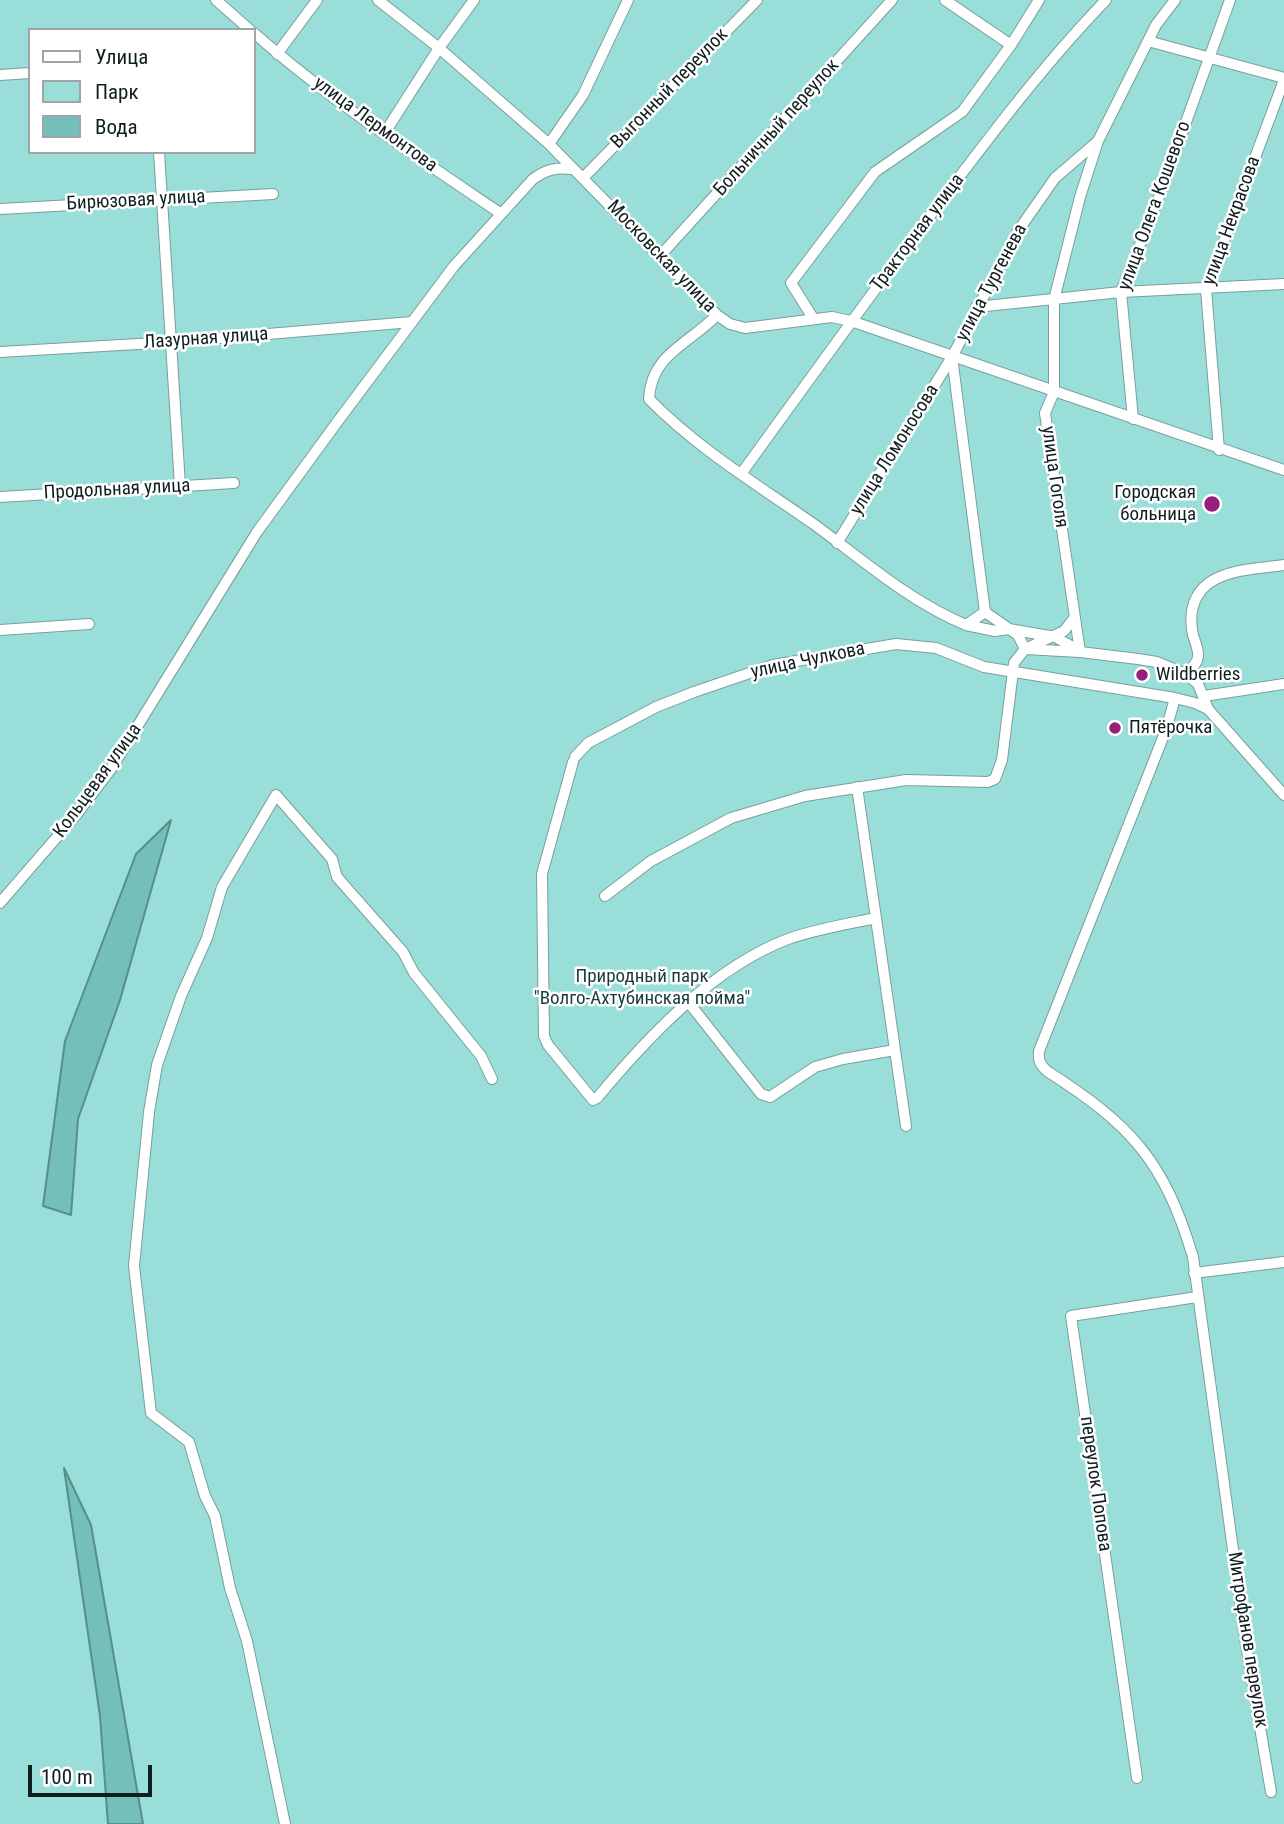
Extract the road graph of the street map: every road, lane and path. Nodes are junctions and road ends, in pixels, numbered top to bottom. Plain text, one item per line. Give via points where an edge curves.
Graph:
1 (216, 0) edge
2 (317, 0) edge
3 (378, 0) edge
4 (474, 0) edge
5 (628, 0) edge
6 (757, 0) edge
7 (892, 0) edge
8 (945, 0) edge
9 (1039, 0) edge
10 (1106, 0) edge
11 (1175, 0) edge
12 (1230, 0) edge
13 (249, 28) edge
14 (256, 35) edge
15 (1148, 41) junction
16 (1012, 45) junction
17 (439, 48) junction
18 (277, 54) junction
19 (1209, 58) junction
20 (28, 73) edge
21 (0, 75) edge
22 (1284, 79) edge
23 (384, 134) junction
24 (1098, 141) junction
25 (549, 144) junction
26 (159, 154) edge
27 (572, 170) junction
28 (583, 177) junction
29 (273, 194) dead end
30 (161, 199) junction
31 (0, 209) edge
32 (500, 213) junction
33 (660, 256) junction
34 (1284, 284) edge
35 (1206, 289) junction
36 (1121, 292) junction
37 (1054, 300) junction
38 (976, 307) junction
39 (717, 316) junction
40 (813, 318) junction
41 (851, 321) junction
42 (412, 322) junction
43 (172, 342) junction
44 (0, 352) edge
45 (952, 357) junction
46 (1054, 392) junction
47 (1133, 419) junction
48 (1219, 450) junction
49 (1284, 470) edge
50 (741, 474) junction
51 (234, 483) dead end
52 (180, 486) junction
53 (0, 497) edge
54 (837, 543) junction
55 (1284, 565) edge
56 (985, 612) junction
57 (1075, 617) junction
58 (89, 624) dead end
59 (967, 625) junction
60 (1009, 629) junction
61 (0, 630) edge
62 (1055, 636) junction
63 (1025, 649) junction
64 (1080, 652) junction
65 (1014, 672) junction
66 (1186, 674) junction
67 (1284, 684) edge
68 (1204, 696) junction
69 (1175, 698) junction
70 (1208, 709) junction
71 (857, 788) junction
72 (1284, 795) edge
73 (605, 896) dead end
74 (0, 903) edge
75 (876, 918) junction
76 (689, 1003) junction
77 (895, 1050) junction
78 (492, 1079) dead end
79 (906, 1126) dead end
80 (1284, 1262) edge
81 (1194, 1273) junction
82 (1197, 1297) junction
83 (1137, 1778) dead end
84 (1271, 1792) dead end
85 (285, 1824) edge

1 - 13 street, улица Лермонтова
2 - 18 street
3 - 17 street, Московская улица
4 - 17 street
5 - 25 street via 583,95
6 - 28 street, Выгонный переулок
7 - 33 street, Больничный переулок
8 - 16 street
9 - 16 street
10 - 41 street, Тракторная улица via 985,144
11 - 15 street, улица Тургенева
12 - 19 street, улица Олега Кошевого
14 - 18 street, улица Лермонтова
15 - 19 street
15 - 24 street, улица Тургенева
16 - 40 street via 961,112 875,172 791,283
17 - 23 street
17 - 25 street, Московская улица
18 - 23 street, улица Лермонтова
19 - 22 street
19 - 36 street, улица Олега Кошевого
20 - 21 street
22 - 35 street, улица Некрасова
23 - 32 street, улица Лермонтова
24 - 37 street, улица Гоголя
24 - 38 street, улица Тургенева via 1055,178 1018,231
25 - 27 street, Московская улица
26 - 30 street
27 - 28 street, Московская улица
27 - 32 street, Кольцевая улица via 546,170
28 - 33 street, Московская улица
29 - 30 street, Бирюзовая улица
30 - 31 street, Бирюзовая улица
30 - 43 street
32 - 42 street, Кольцевая улица
33 - 39 street, Московская улица
34 - 35 street
35 - 36 street
35 - 48 street, улица Некрасова
36 - 37 street
36 - 47 street, улица Олега Кошевого
37 - 38 street
37 - 46 street, улица Гоголя
38 - 45 street, улица Тургенева
39 - 40 street, Московская улица via 745,328
39 - 50 street via 661,362 649,386 649,398 699,444
40 - 41 street, Московская улица
41 - 45 street, Московская улица
41 - 50 street, Тракторная улица
42 - 43 street, Лазурная улица
42 - 74 street, Кольцевая улица via 257,533 111,769
43 - 44 street, Лазурная улица
43 - 52 street
45 - 46 street, Московская улица
45 - 54 street, улица Ломоносова
45 - 56 street, улица Тургенева
46 - 47 street, Московская улица
46 - 57 street, улица Гоголя via 1045,413
47 - 48 street, Московская улица
48 - 49 street, Московская улица
50 - 54 street
51 - 52 street, Продольная улица
52 - 53 street, Продольная улица
54 - 59 street via 909,595
55 - 66 street via 1227,574 1203,587 1192,613 1198,657
56 - 59 street
56 - 60 street
57 - 62 street
57 - 64 street, улица Гоголя
58 - 61 street
59 - 60 street
60 - 62 street
60 - 63 street
62 - 63 street
62 - 64 street
63 - 64 street
63 - 65 street via 1014,663
64 - 66 street via 1157,662
65 - 69 street, улица Чулкова
65 - 71 street via 1002,760 995,779 906,780
65 - 76 street, улица Чулкова via 984,667 936,648 896,643 773,665 656,706 588,743 574,760 542,874 544,1036 593,1100
66 - 68 street
67 - 68 street
68 - 70 street
69 - 70 street, улица Чулкова
69 - 81 street, Митрофанов переулок via 1039,1051 1041,1066 1116,1120 1156,1168 1182,1221
70 - 72 street
71 - 73 street via 805,796 731,818 651,861
71 - 75 street
75 - 76 street via 776,944 735,966
75 - 77 street
76 - 77 street via 761,1094 770,1097 815,1067
77 - 79 street
78 - 85 street via 481,1056 414,973 403,952 337,877 332,859 276,795 222,887 157,1065 134,1266 151,1413 189,1442 215,1516 247,1641
80 - 81 street
81 - 82 street, Митрофанов переулок
82 - 83 street, переулок Попова via 1072,1316
82 - 84 street, Митрофанов переулок

